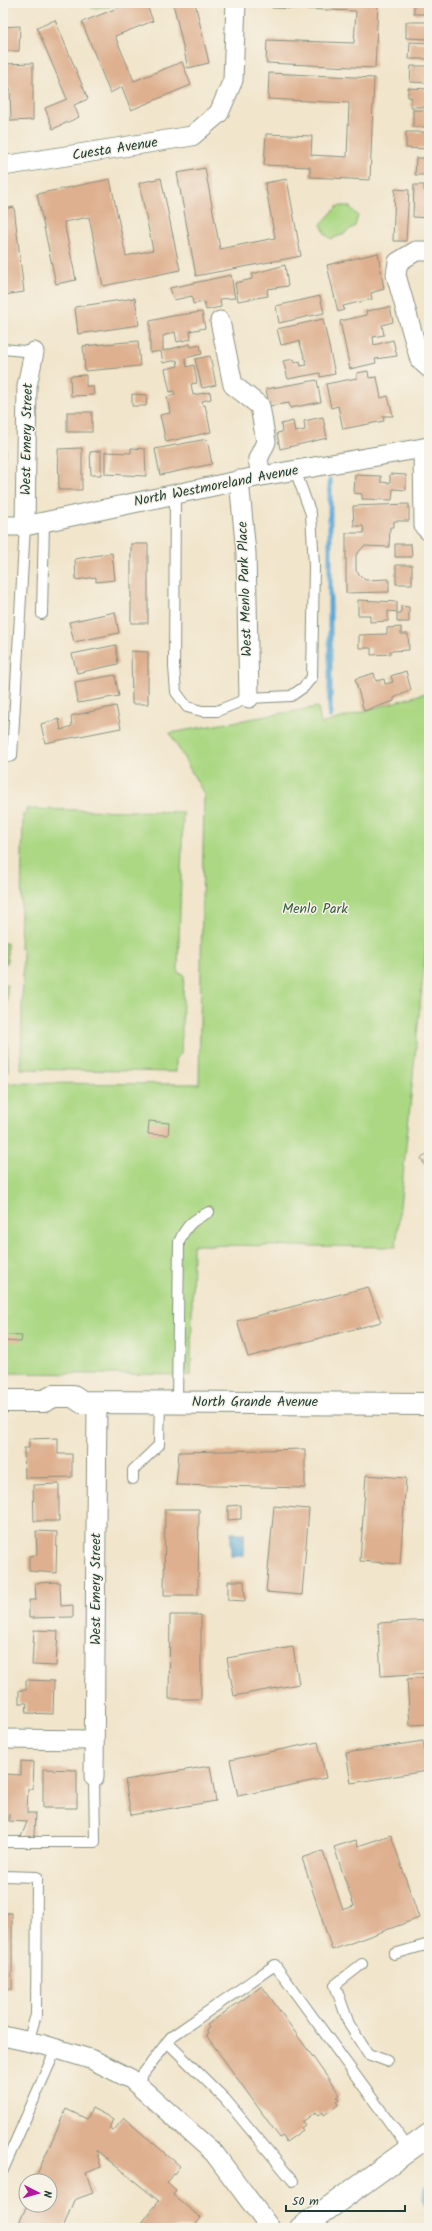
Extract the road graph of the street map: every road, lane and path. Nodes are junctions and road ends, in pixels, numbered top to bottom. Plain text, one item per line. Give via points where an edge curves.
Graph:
1 (236, 3) edge
2 (3, 166) edge
3 (429, 251) edge
4 (220, 321) dead end
5 (3, 349) edge
6 (34, 352) joint
7 (429, 368) edge
8 (426, 447) edge
9 (295, 470) junction
10 (261, 476) junction
11 (239, 480) junction
12 (175, 494) junction
13 (44, 522) junction
14 (3, 526) edge
15 (25, 526) junction
16 (429, 531) edge
17 (42, 614) dead end
18 (249, 698) junction
19 (3, 758) edge
20 (210, 1212) dead end
21 (3, 1401) edge
22 (89, 1402) junction
23 (168, 1402) junction
24 (429, 1404) edge
25 (133, 1479) dead end
26 (3, 1739) edge
27 (94, 1740) junction
28 (94, 1777) joint
29 (3, 1842) edge
30 (3, 1876) edge
31 (429, 1944) edge
32 (394, 1954) dead end
33 (362, 1964) dead end
34 (3, 2036) edge
35 (28, 2042) junction
36 (167, 2042) junction
37 (56, 2049) junction
38 (387, 2061) dead end
39 (136, 2083) junction
40 (428, 2136) edge
41 (409, 2149) junction
42 (3, 2170) edge
43 (293, 2181) dead end
44 (270, 2228) edge
45 (301, 2228) edge

1 - 2 street, Cuesta Avenue via 233,80 219,113 192,136
3 - 7 street via 416,251 398,262 396,275 420,360
4 - 10 street via 233,385 260,406 266,442 258,459
5 - 6 lane
6 - 15 street, West Emery Street via 27,386
8 - 9 street, North Westmoreland Avenue
8 - 16 street via 424,526
9 - 10 street, North Westmoreland Avenue
9 - 18 lane via 311,514 314,566 312,677 304,687 291,696
10 - 11 street, North Westmoreland Avenue
11 - 12 street, North Westmoreland Avenue
11 - 18 street, West Menlo Park Place via 246,553
12 - 13 street, North Westmoreland Avenue
12 - 18 lane via 176,692 187,707 202,711 217,711
13 - 15 street, North Westmoreland Avenue
13 - 17 lane
14 - 15 street, North Westmoreland Avenue
15 - 19 lane via 12,756
20 - 23 lane via 197,1218 184,1230 179,1242
21 - 22 main road, North Grande Avenue via 44,1401 54,1396 74,1396
22 - 23 main road, North Grande Avenue
22 - 27 street, West Emery Street
23 - 24 main road, North Grande Avenue
23 - 25 lane via 159,1445 133,1470
26 - 27 street
27 - 28 street, West Emery Street
28 - 29 lane via 95,1842
30 - 35 lane via 37,1877 36,2015
31 - 32 lane
33 - 38 lane via 335,1985 349,2024 368,2054
34 - 35 street
35 - 37 street
36 - 39 lane
36 - 41 lane via 275,1965
36 - 43 lane via 225,2100
37 - 39 street via 93,2060
37 - 42 lane
39 - 44 street via 214,2153
40 - 41 main road
41 - 45 main road

